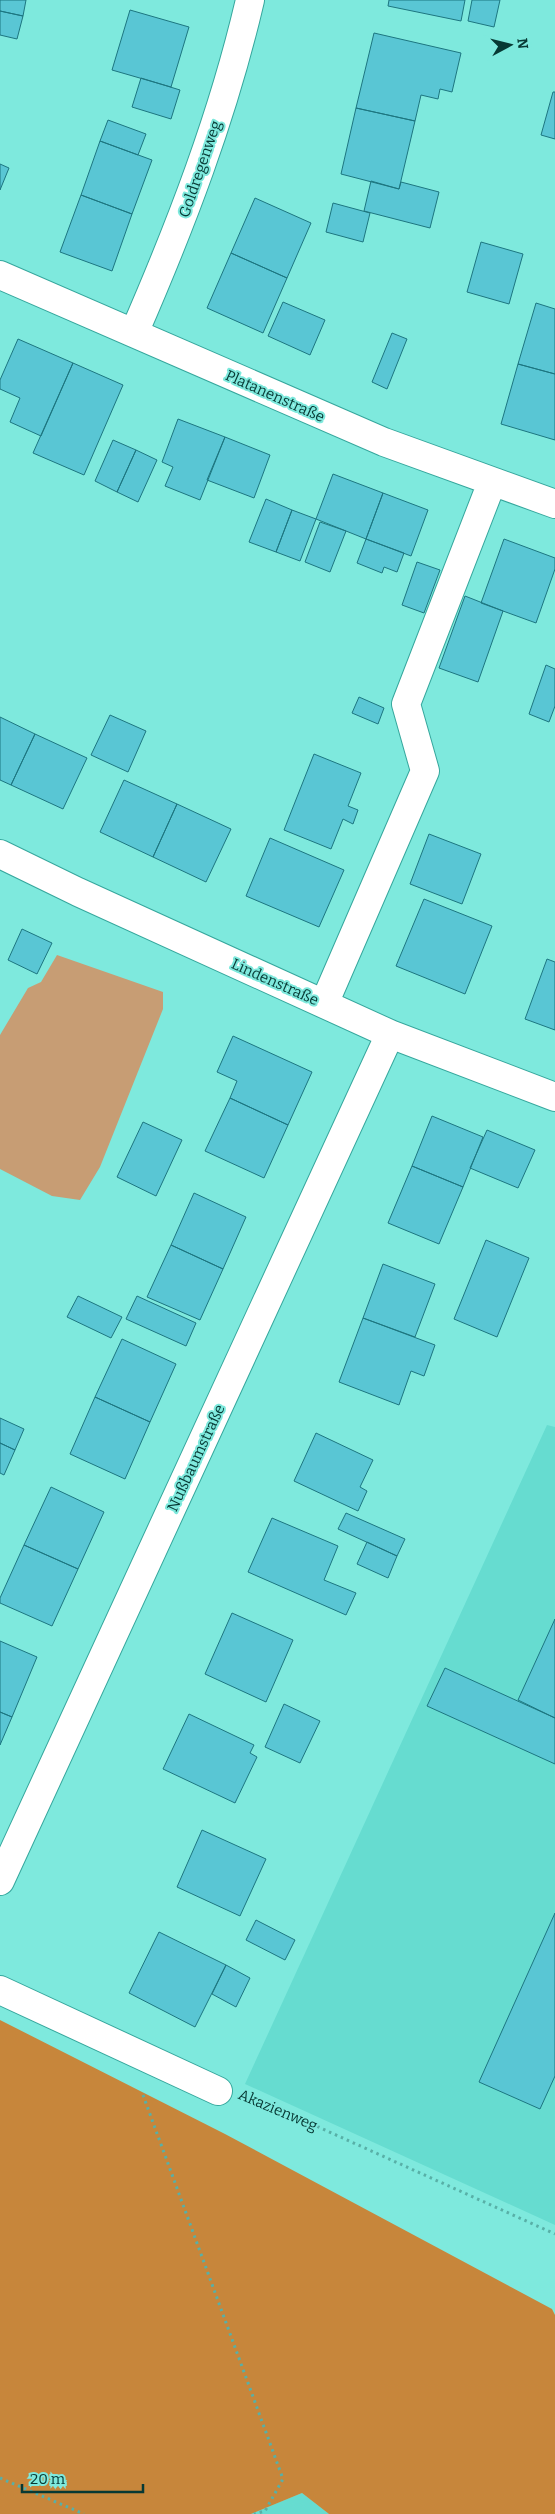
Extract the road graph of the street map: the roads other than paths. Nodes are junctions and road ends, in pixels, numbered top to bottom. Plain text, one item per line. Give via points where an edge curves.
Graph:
1 (250, 0) edge
2 (0, 275) edge
3 (134, 333) junction
4 (492, 482) junction
5 (555, 504) edge
6 (0, 854) edge
7 (324, 1004) junction
8 (390, 1034) junction
9 (555, 1096) edge
10 (0, 1881) edge
11 (0, 1990) edge
12 (218, 2091) road end

1 - 3 street, Goldregenweg via 213,136 174,240
2 - 3 street, Platanenstraße
3 - 4 street, Platanenstraße via 375,439
4 - 5 street, Platanenstraße
4 - 7 street via 406,704 425,771
6 - 7 street, Lindenstraße
7 - 8 street, Lindenstraße
8 - 9 street, Lindenstraße
8 - 10 street, Nußbaumstraße
11 - 12 street, Akazienweg

